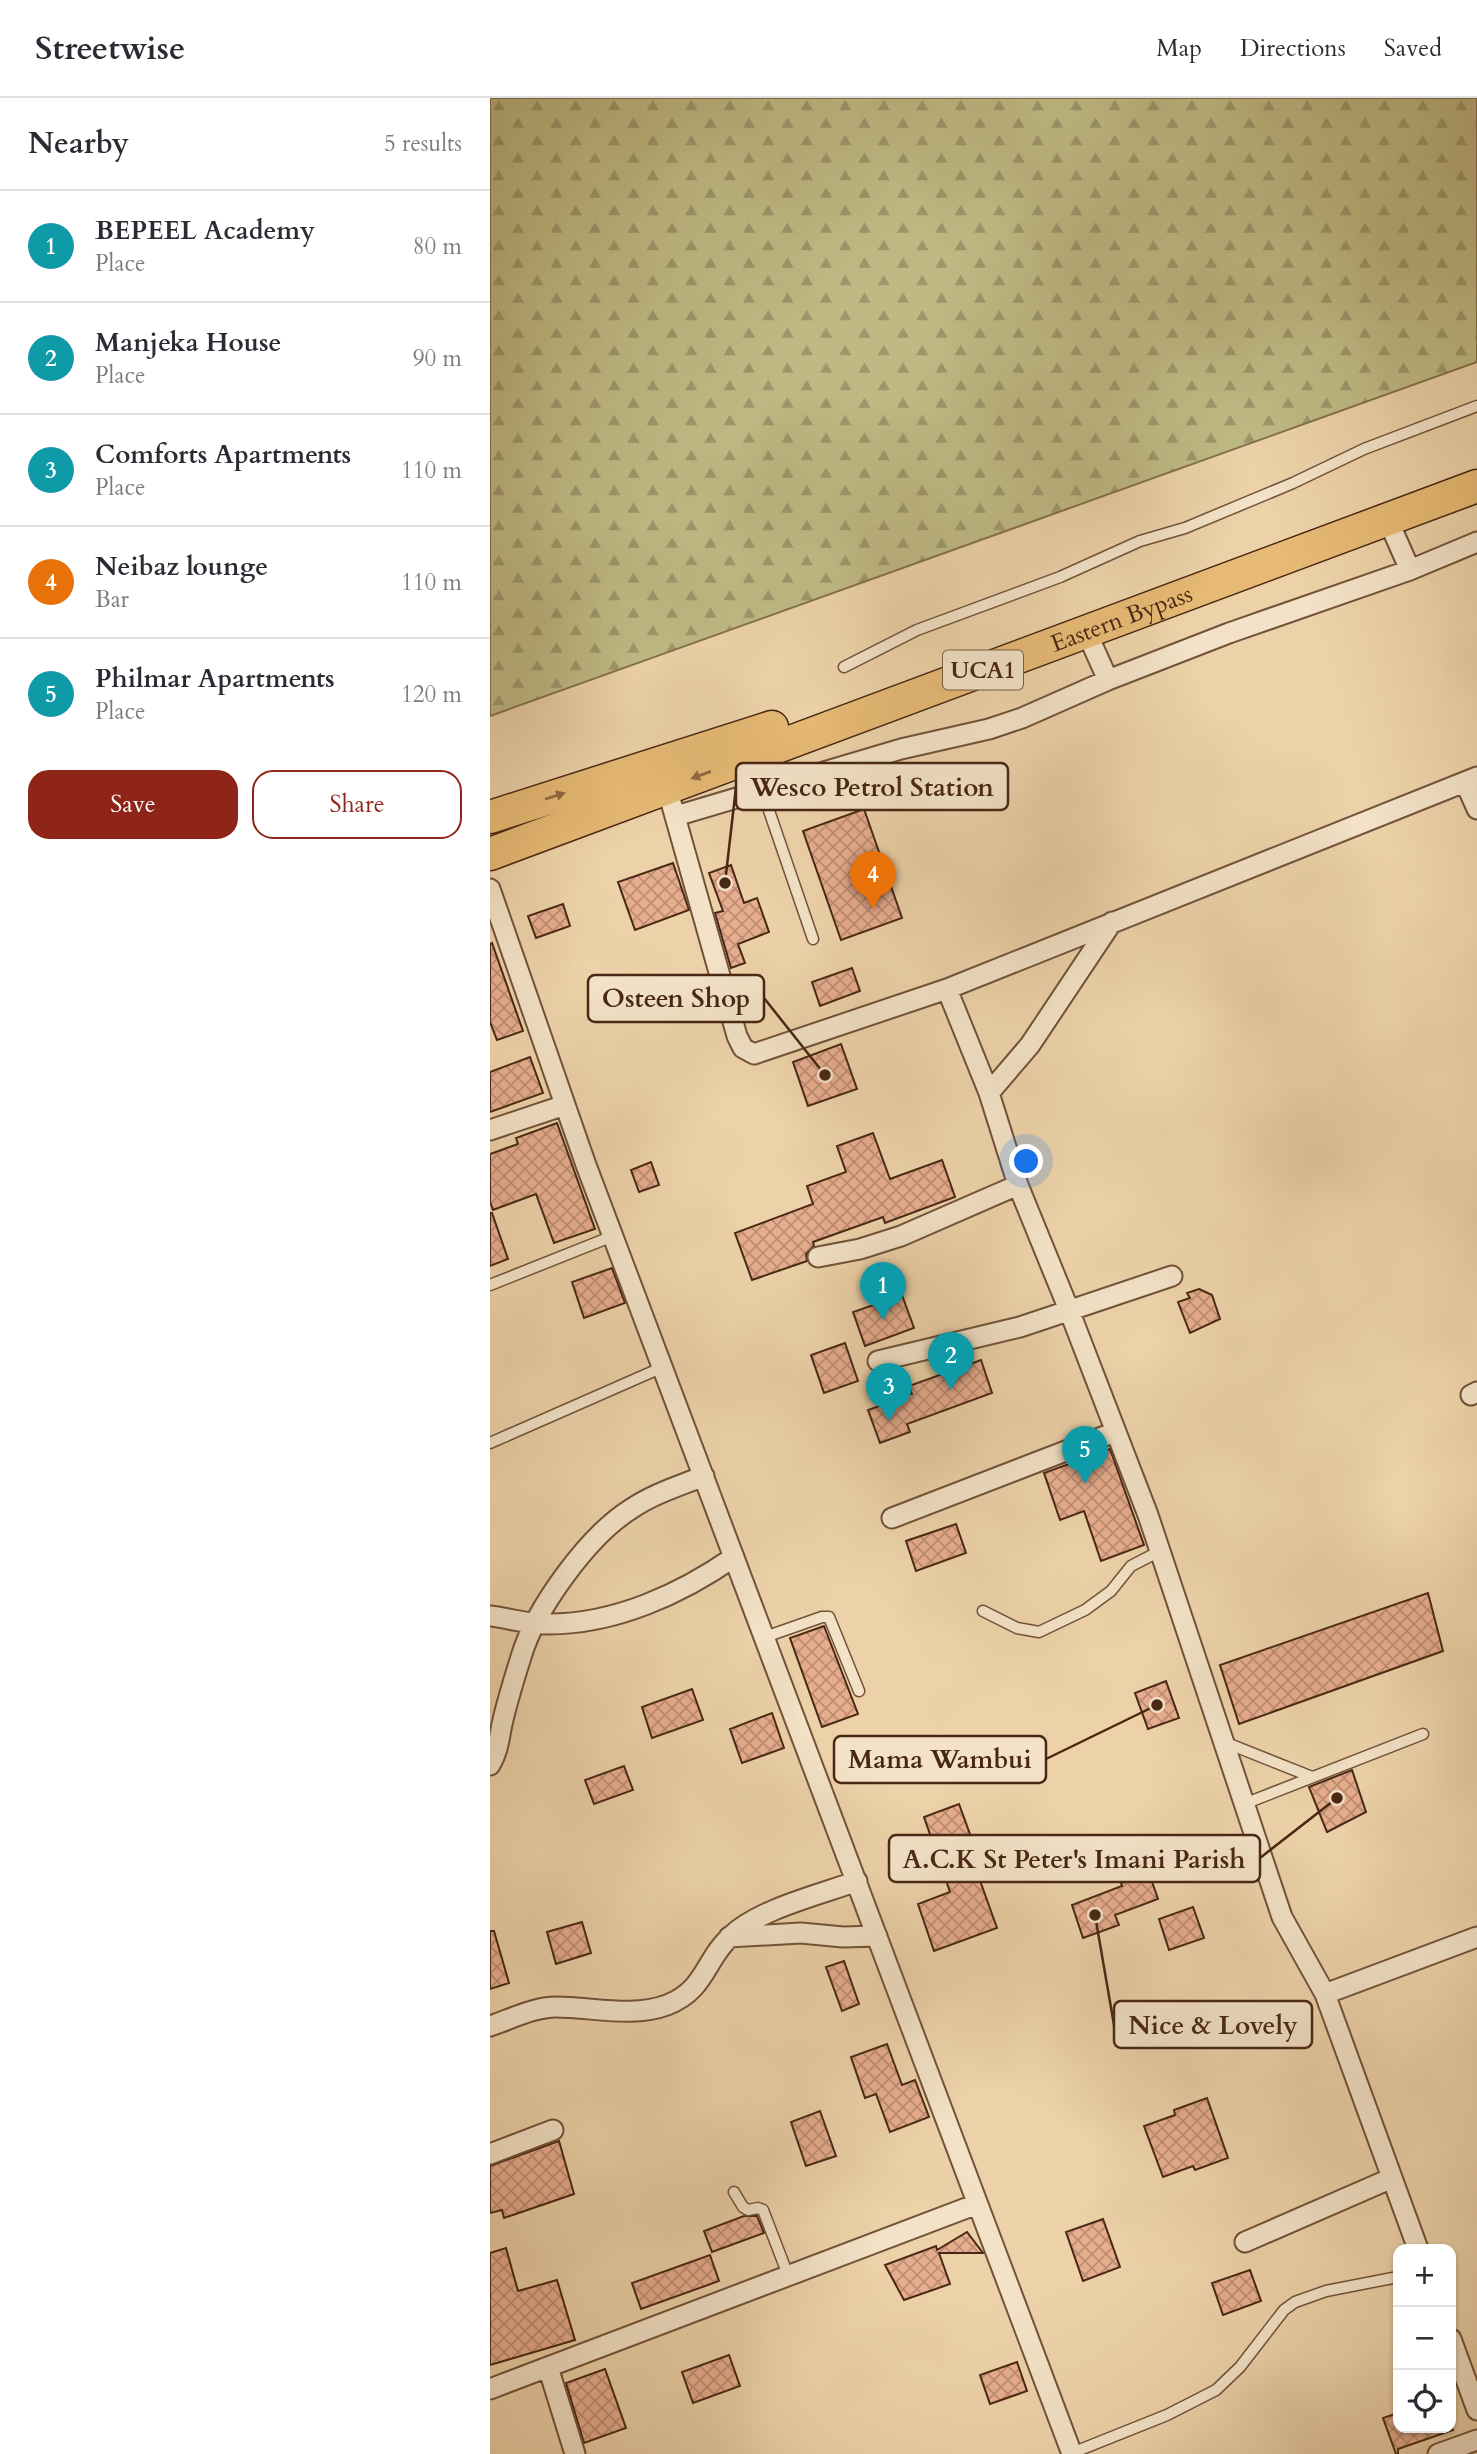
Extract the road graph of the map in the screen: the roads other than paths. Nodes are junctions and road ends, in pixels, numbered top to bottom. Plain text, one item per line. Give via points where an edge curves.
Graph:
1 (1477, 407) edge
2 (1477, 464) edge
3 (1458, 486) edge
4 (1388, 520) junction
5 (1477, 542) edge
6 (1410, 570) junction
7 (1086, 631) junction
8 (844, 667) dead end
9 (1108, 680) junction
10 (750, 757) junction
11 (1471, 780) edge
12 (762, 791) junction
13 (672, 802) junction
14 (1477, 809) edge
15 (490, 817) edge
16 (490, 854) edge
17 (490, 889) edge
18 (1112, 922) junction
19 (813, 939) dead end
20 (947, 989) junction
21 (989, 1093) junction
22 (565, 1105) junction
23 (490, 1130) edge
24 (1018, 1185) junction
25 (613, 1236) junction
26 (818, 1256) dead end
27 (1172, 1276) dead end
28 (490, 1285) edge
29 (1069, 1310) junction
30 (878, 1361) dead end
31 (663, 1367) junction
32 (1115, 1432) junction
33 (490, 1443) edge
34 (704, 1476) junction
35 (892, 1518) dead end
36 (1160, 1551) junction
37 (734, 1557) junction
38 (983, 1611) dead end
39 (490, 1616) edge
40 (535, 1623) junction
41 (765, 1637) junction
42 (859, 1691) dead end
43 (1423, 1734) dead end
44 (1223, 1741) junction
45 (490, 1765) edge
46 (1312, 1777) junction
47 (1244, 1804) junction
48 (857, 1881) junction
49 (877, 1936) junction
50 (729, 1937) junction
51 (1477, 1937) edge
52 (1477, 1950) edge
53 (1325, 1994) junction
54 (490, 2026) edge
55 (553, 2130) dead end
56 (490, 2154) edge
57 (1392, 2178) junction
58 (734, 2192) dead end
59 (977, 2204) junction
60 (1245, 2242) dead end
61 (1416, 2244) edge
62 (788, 2276) junction
63 (1393, 2278) edge
64 (1456, 2353) edge
65 (548, 2367) junction
66 (490, 2389) edge
67 (1477, 2410) edge
68 (1477, 2440) edge
69 (1072, 2453) edge
70 (575, 2454) edge
71 (1438, 2454) edge

1 - 8 lane via 1364,449 1185,528 1140,541 1060,577 917,630
2 - 3 main road, Eastern Bypass / UCA1
3 - 4 main road, Eastern Bypass / UCA1
15 -> 3 main road, Eastern Bypass / UCA1 via 762,731
4 - 6 street
4 - 7 main road, Eastern Bypass / UCA1
5 - 6 street
6 - 9 street
7 - 9 street
7 - 10 main road, Eastern Bypass / UCA1
9 - 12 street via 989,729 901,749
10 - 12 lane
10 -> 13 main road, Eastern Bypass / UCA1
11 - 14 street
11 - 18 street
12 - 13 street
12 - 19 lane
13 - 16 main road, Eastern Bypass / UCA1
13 - 20 street via 743,1048 754,1054 764,1052
17 - 22 street
18 - 20 street
18 - 21 street via 1030,1045
20 - 21 street
21 - 24 street
22 - 23 street
22 - 25 street
24 - 26 street via 901,1236
24 - 29 street
25 - 28 lane
25 - 31 street
27 - 29 street
29 - 30 street via 1020,1327
29 - 32 street
31 - 33 lane
31 - 34 street
32 - 35 street
32 - 36 street
34 - 37 street
34 - 40 street via 643,1501 612,1523 577,1560
36 - 38 lane via 1131,1566 1111,1591 1085,1610 1039,1632 1017,1628
36 - 44 street
37 - 40 street via 701,1580 620,1615
37 - 41 street
39 - 40 street
40 - 45 street
41 - 42 lane via 829,1617
41 - 48 street
43 - 46 lane
44 - 46 lane
44 - 47 street
46 - 47 lane
47 - 53 street via 1282,1917
48 - 49 street
48 - 50 street via 751,1921
49 - 50 street via 801,1933
49 - 59 street
50 - 54 street via 689,1993 669,2004 646,2012 553,2007
51 - 53 street
52 - 53 street via 1359,1992
53 - 57 street
55 - 56 street
57 - 60 street
57 - 61 street
58 - 62 lane via 743,2207 763,2210
59 - 62 street
59 - 69 street
62 - 65 street
63 - 69 lane via 1295,2302 1216,2390
64 - 67 street
65 - 66 street
65 - 70 street
68 - 71 street

